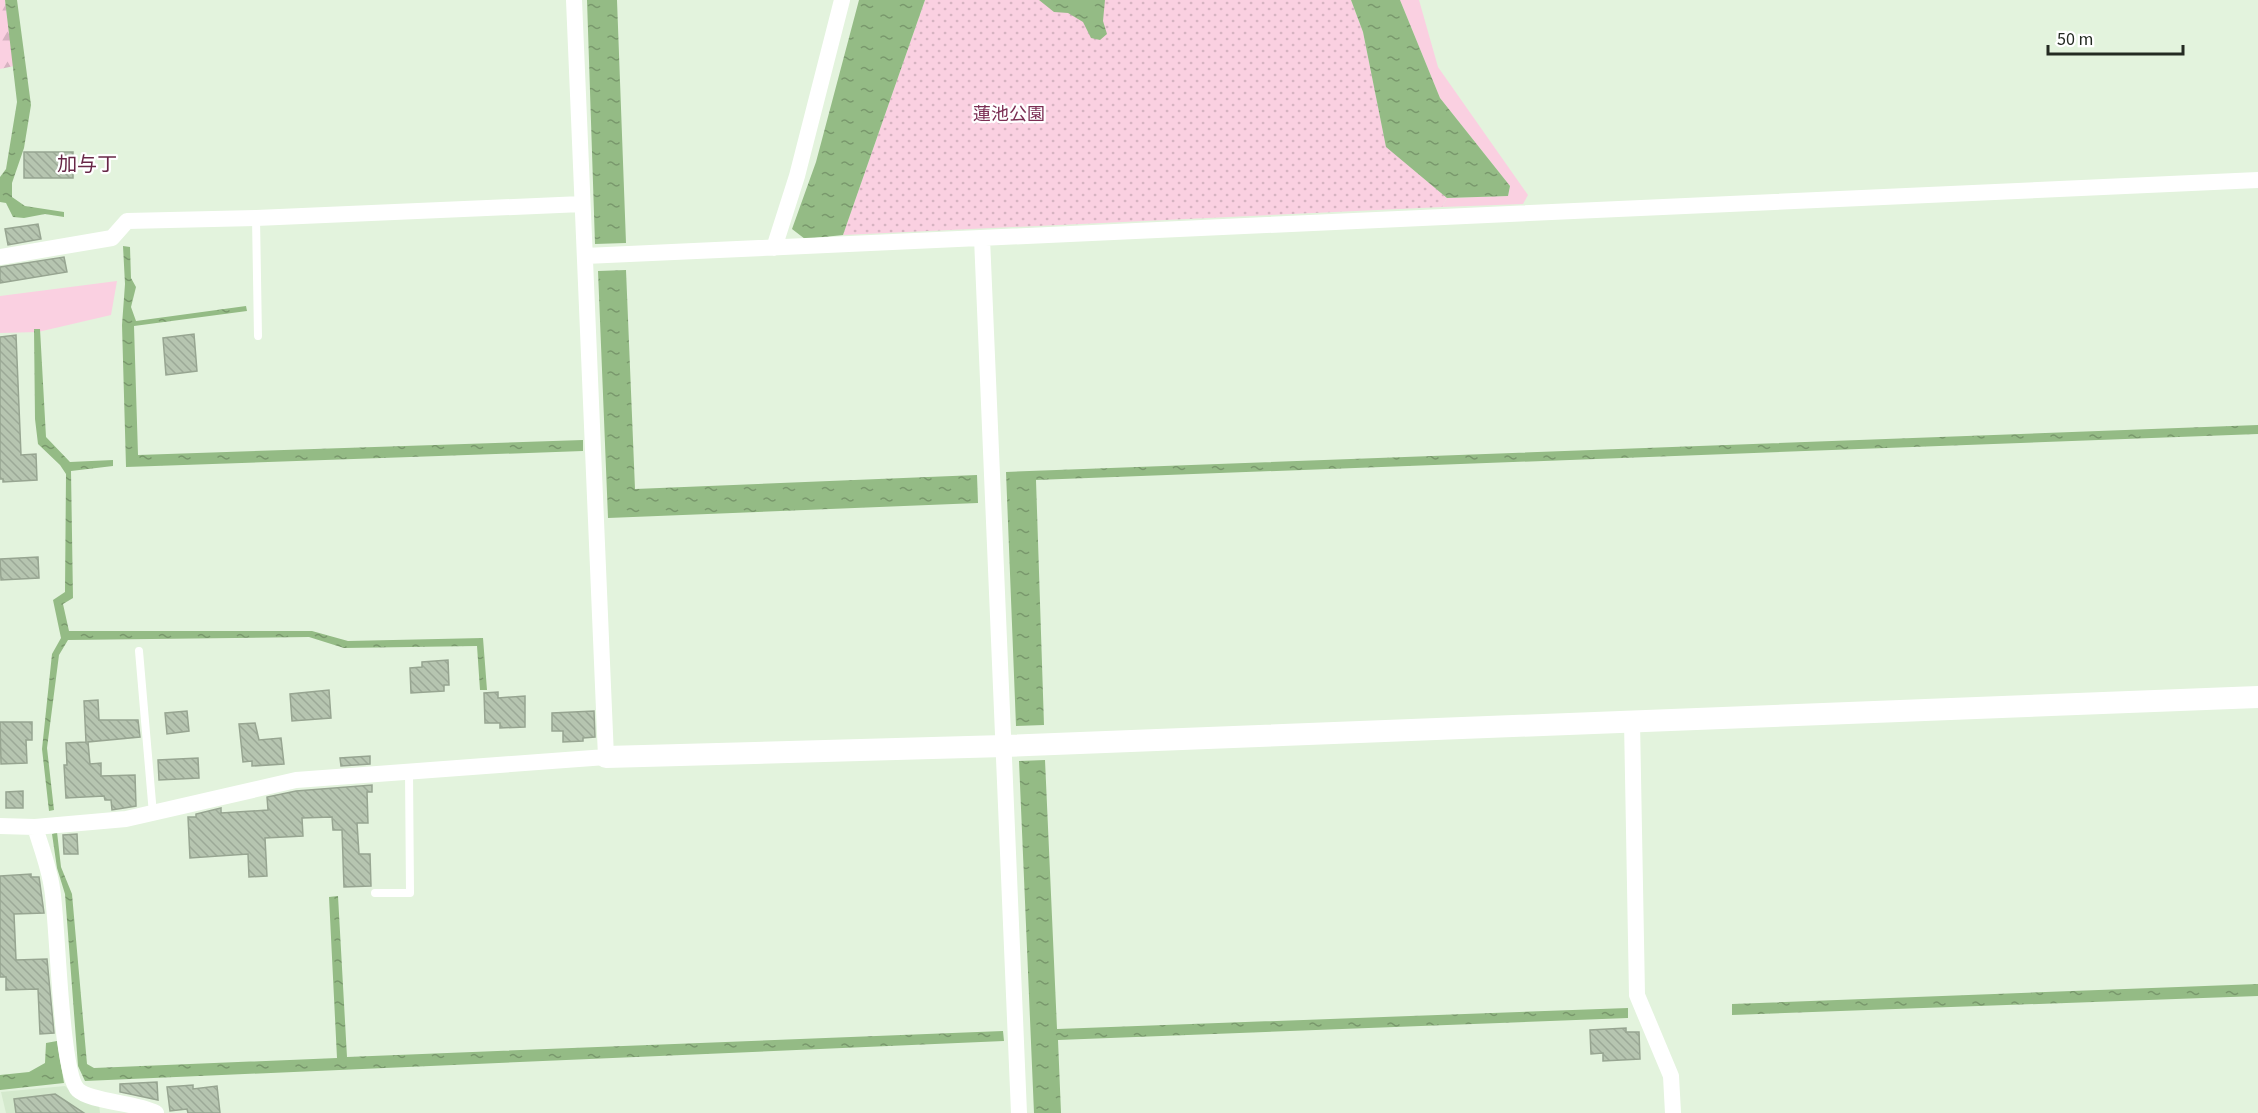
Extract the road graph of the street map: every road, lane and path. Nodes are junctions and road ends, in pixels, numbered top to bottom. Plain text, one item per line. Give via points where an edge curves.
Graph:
1 (574, 0) edge
2 (842, 0) edge
3 (2258, 180) edge
4 (582, 204) junction
5 (256, 218) junction
6 (982, 238) junction
7 (774, 248) junction
8 (585, 256) junction
9 (0, 257) edge
10 (258, 336) dead end
11 (139, 651) dead end
12 (2258, 697) edge
13 (1632, 721) junction
14 (1004, 746) junction
15 (606, 757) junction
16 (409, 772) junction
17 (153, 814) junction
18 (0, 826) edge
19 (35, 826) junction
20 (375, 893) dead end
21 (156, 1113) edge
22 (1019, 1113) edge
23 (1674, 1113) edge

1 - 4 street
2 - 7 street via 797,176
3 - 6 street
4 - 5 street
4 - 8 street
5 - 9 street via 127,221 112,238
5 - 10 lane
6 - 7 street
6 - 14 street
7 - 8 street
8 - 15 street
11 - 17 lane
12 - 13 street
13 - 14 street
13 - 23 street via 1637,995 1671,1076
14 - 15 street
14 - 22 street
15 - 16 street
16 - 17 street via 296,780
16 - 20 lane via 410,893
17 - 19 street
18 - 19 street
19 - 21 street via 52,888 64,1036 72,1079 85,1096 130,1103

